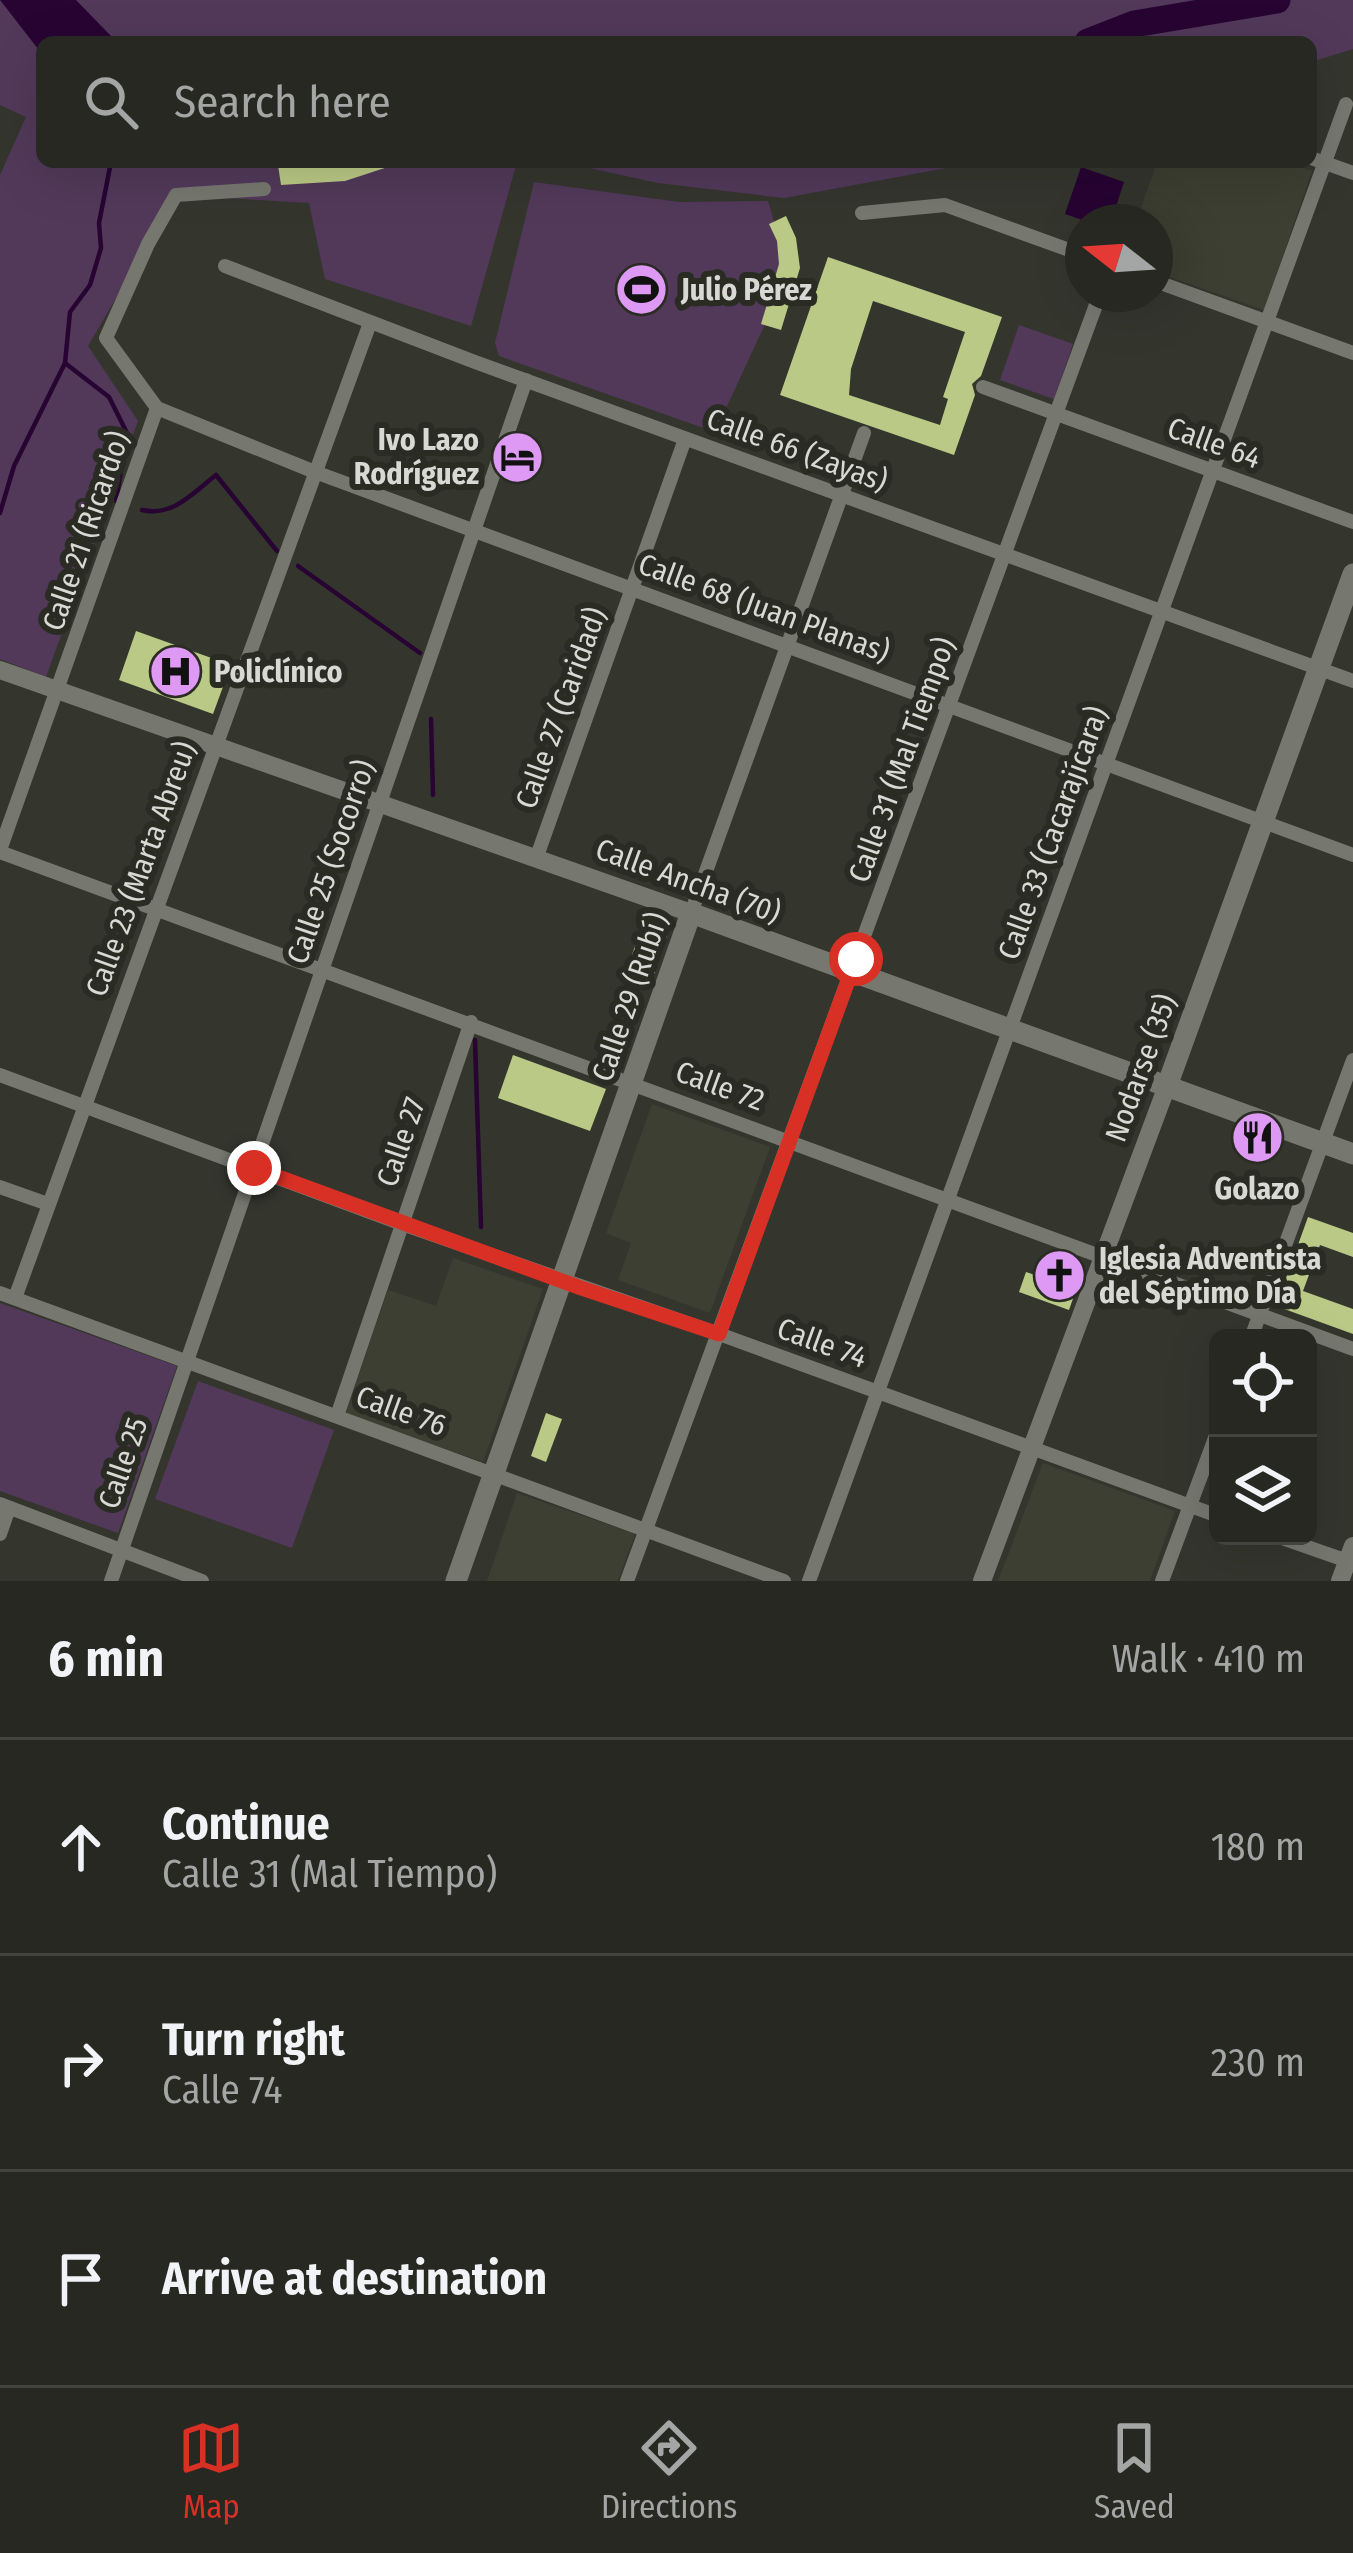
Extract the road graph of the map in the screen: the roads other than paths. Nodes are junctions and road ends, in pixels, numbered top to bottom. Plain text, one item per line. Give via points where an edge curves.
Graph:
1 (1346, 104) dead end
2 (1318, 161) edge
3 (1316, 168) edge
4 (1353, 173) edge
5 (264, 189) dead end
6 (862, 213) dead end
7 (1065, 248) edge
8 (225, 266) dead end
9 (1173, 288) edge
10 (1093, 312) edge
11 (370, 322) junction
12 (1268, 322) junction
13 (1353, 353) edge
14 (526, 380) junction
15 (983, 388) dead end
16 (157, 408) junction
17 (1056, 414) junction
18 (864, 434) dead end
19 (686, 439) junction
20 (1214, 471) junction
21 (315, 472) junction
22 (842, 495) junction
23 (1353, 522) edge
24 (474, 530) junction
25 (1006, 553) junction
26 (1353, 574) edge
27 (632, 589) junction
28 (1163, 609) junction
29 (788, 646) junction
30 (1318, 668) junction
31 (0, 670) edge
32 (1353, 681) edge
33 (58, 691) junction
34 (951, 706) junction
35 (215, 746) junction
36 (1107, 764) junction
37 (380, 804) junction
38 (1263, 821) junction
39 (0, 851) edge
40 (1353, 855) edge
41 (536, 859) junction
42 (156, 907) junction
43 (691, 913) junction
44 (322, 969) junction
45 (851, 971) junction
46 (471, 1022) junction
47 (1010, 1030) junction
48 (1353, 1060) edge
49 (0, 1075) edge
50 (632, 1083) junction
51 (1167, 1086) junction
52 (84, 1106) junction
53 (789, 1141) junction
54 (1323, 1143) junction
55 (1353, 1154) edge
56 (254, 1168) junction
57 (0, 1187) edge
58 (948, 1199) junction
59 (47, 1204) junction
60 (402, 1224) junction
61 (1104, 1257) junction
62 (562, 1282) junction
63 (7, 1296) edge
64 (1260, 1315) junction
65 (1255, 1329) edge
66 (719, 1334) junction
67 (1353, 1349) edge
68 (186, 1362) junction
69 (878, 1392) junction
70 (337, 1416) junction
71 (1216, 1437) edge
72 (1033, 1450) junction
73 (495, 1473) junction
74 (5, 1506) edge
75 (1191, 1506) junction
76 (1209, 1513) edge
77 (646, 1530) junction
78 (0, 1534) edge
79 (1310, 1545) edge
80 (121, 1550) junction
81 (1351, 1556) edge
82 (111, 1581) edge
83 (202, 1581) edge
84 (456, 1581) edge
85 (627, 1581) edge
86 (784, 1581) edge
87 (808, 1581) edge
88 (982, 1581) edge
89 (1162, 1581) edge
90 (1340, 1581) edge

1 - 2 street, Calle 33 (Cacarajícara)
2 - 4 street
3 - 12 street, Calle 33 (Cacarajícara)
5 - 16 street, Calle 21 (Ricardo) via 176,195 148,244 106,338
6 - 7 street via 945,205
8 - 11 street, Calle 66 (Zayas)
9 - 12 street
10 - 17 street, Calle 31 (Mal Tiempo)
11 - 14 street, Calle 66 (Zayas)
11 - 21 street, Calle 23 (Marta Abreu)
12 - 13 street
12 - 20 street, Calle 33 (Cacarajícara)
14 - 19 street, Calle 66 (Zayas)
14 - 24 street, Calle 25 (Socorro)
15 - 17 street, Calle 64
16 - 21 street, Calle 68 (Juan Planas)
16 - 33 street, Calle 21 (Ricardo)
17 - 20 street, Calle 64
17 - 25 street, Calle 31 (Mal Tiempo)
18 - 22 street, Calle 29 (Rubí)
19 - 22 street, Calle 66 (Zayas)
19 - 27 street, Calle 27 (Caridad)
20 - 23 street, Calle 64
20 - 28 street, Calle 33 (Cacarajícara)
21 - 24 street, Calle 68 (Juan Planas)
21 - 35 street, Calle 23 (Marta Abreu)
22 - 25 street, Calle 66 (Zayas)
22 - 29 street, Calle 29 (Rubí)
24 - 27 street, Calle 68 (Juan Planas)
24 - 37 street, Calle 25 (Socorro)
25 - 28 street, Calle 66 (Zayas)
25 - 34 street, Calle 31 (Mal Tiempo)
26 - 30 main road, Nodarse (35)
27 - 29 street, Calle 68 (Juan Planas)
27 - 41 street, Calle 27 (Caridad)
28 - 30 street, Calle 66 (Zayas)
28 - 36 street, Calle 33 (Cacarajícara)
29 - 34 street, Calle 68 (Juan Planas)
29 - 43 street, Calle 29 (Rubí)
30 - 32 street, Calle 66 (Zayas)
30 - 38 main road, Nodarse (35)
31 - 33 street, Calle Ancha (70)
33 - 35 street, Calle Ancha (70)
33 - 39 street, Calle 21 (Ricardo)
34 - 36 street, Calle 68 (Juan Planas)
34 - 45 street, Calle 31 (Mal Tiempo)
35 - 37 street, Calle Ancha (70)
35 - 42 street, Calle 23 (Marta Abreu)
36 - 38 street, Calle 68 (Juan Planas)
36 - 47 street, Calle 33 (Cacarajícara)
37 - 41 street, Calle Ancha (70)
37 - 44 street, Calle 25 (Socorro)
38 - 40 street, Calle 68 (Juan Planas)
38 - 51 main road, Nodarse (35)
39 - 42 street, Calle 72
41 - 43 street, Calle Ancha (70)
42 - 44 street, Calle 72
42 - 52 street, Calle 23 (Marta Abreu)
43 - 45 main road, Calle Ancha (70)
43 - 50 main road, Calle 29 (Rubí)
44 - 46 street, Calle 72
44 - 56 street, Calle 25 (Socorro)
45 - 47 main road, Calle Ancha (70)
45 - 53 street, Calle 31 (Mal Tiempo)
46 - 50 street, Calle 72
46 - 60 street, Calle 27
47 - 51 main road, Calle Ancha (70)
47 - 58 street, Calle 33 (Cacarajícara)
48 - 54 street
49 - 52 street, Calle 74
50 - 53 street, Calle 72
50 - 62 main road, Calle 29 (Rubí)
51 - 54 main road, Calle Ancha (70)
51 - 61 street, Nodarse (35)
52 - 56 street, Calle 74
52 - 59 street, Calle 23 (Marta Abreu)
53 - 58 street, Calle 72
53 - 66 street, Calle 31 (Mal Tiempo)
54 - 55 main road, Calle Ancha (70)
54 - 64 street
56 - 60 street, Calle 74
56 - 68 street, Calle 25 (Socorro)
57 - 59 street
58 - 61 street, Calle 72
58 - 69 street, Calle 33 (Cacarajícara)
59 - 63 street, Calle 23 (Marta Abreu)
60 - 62 street, Calle 74
60 - 70 street, Calle 27
61 - 64 street, Calle 72
61 - 72 street, Nodarse (35)
62 - 66 street, Calle 74
62 - 73 main road, Calle 29 (Rubí)
63 - 68 street, Calle 76
64 - 65 street
64 - 67 street, Calle 72
66 - 69 street, Calle 74
66 - 77 street, Calle 31 (Mal Tiempo)
68 - 70 street, Calle 76
68 - 80 street, Calle 25
69 - 72 street, Calle 74
69 - 87 street, Calle 33 (Cacarajícara)
70 - 73 street, Calle 76
71 - 75 street
72 - 75 street, Calle 74
72 - 88 street, Nodarse (35)
73 - 77 street, Calle 76
73 - 84 main road, Calle 29 (Rubí)
74 - 78 street
74 - 80 street
75 - 76 street, Calle 74
75 - 89 street
77 - 85 street, Calle 31 (Mal Tiempo)
77 - 86 street, Calle 76
79 - 81 street
80 - 82 street, Calle 25
80 - 83 street
81 - 90 street

